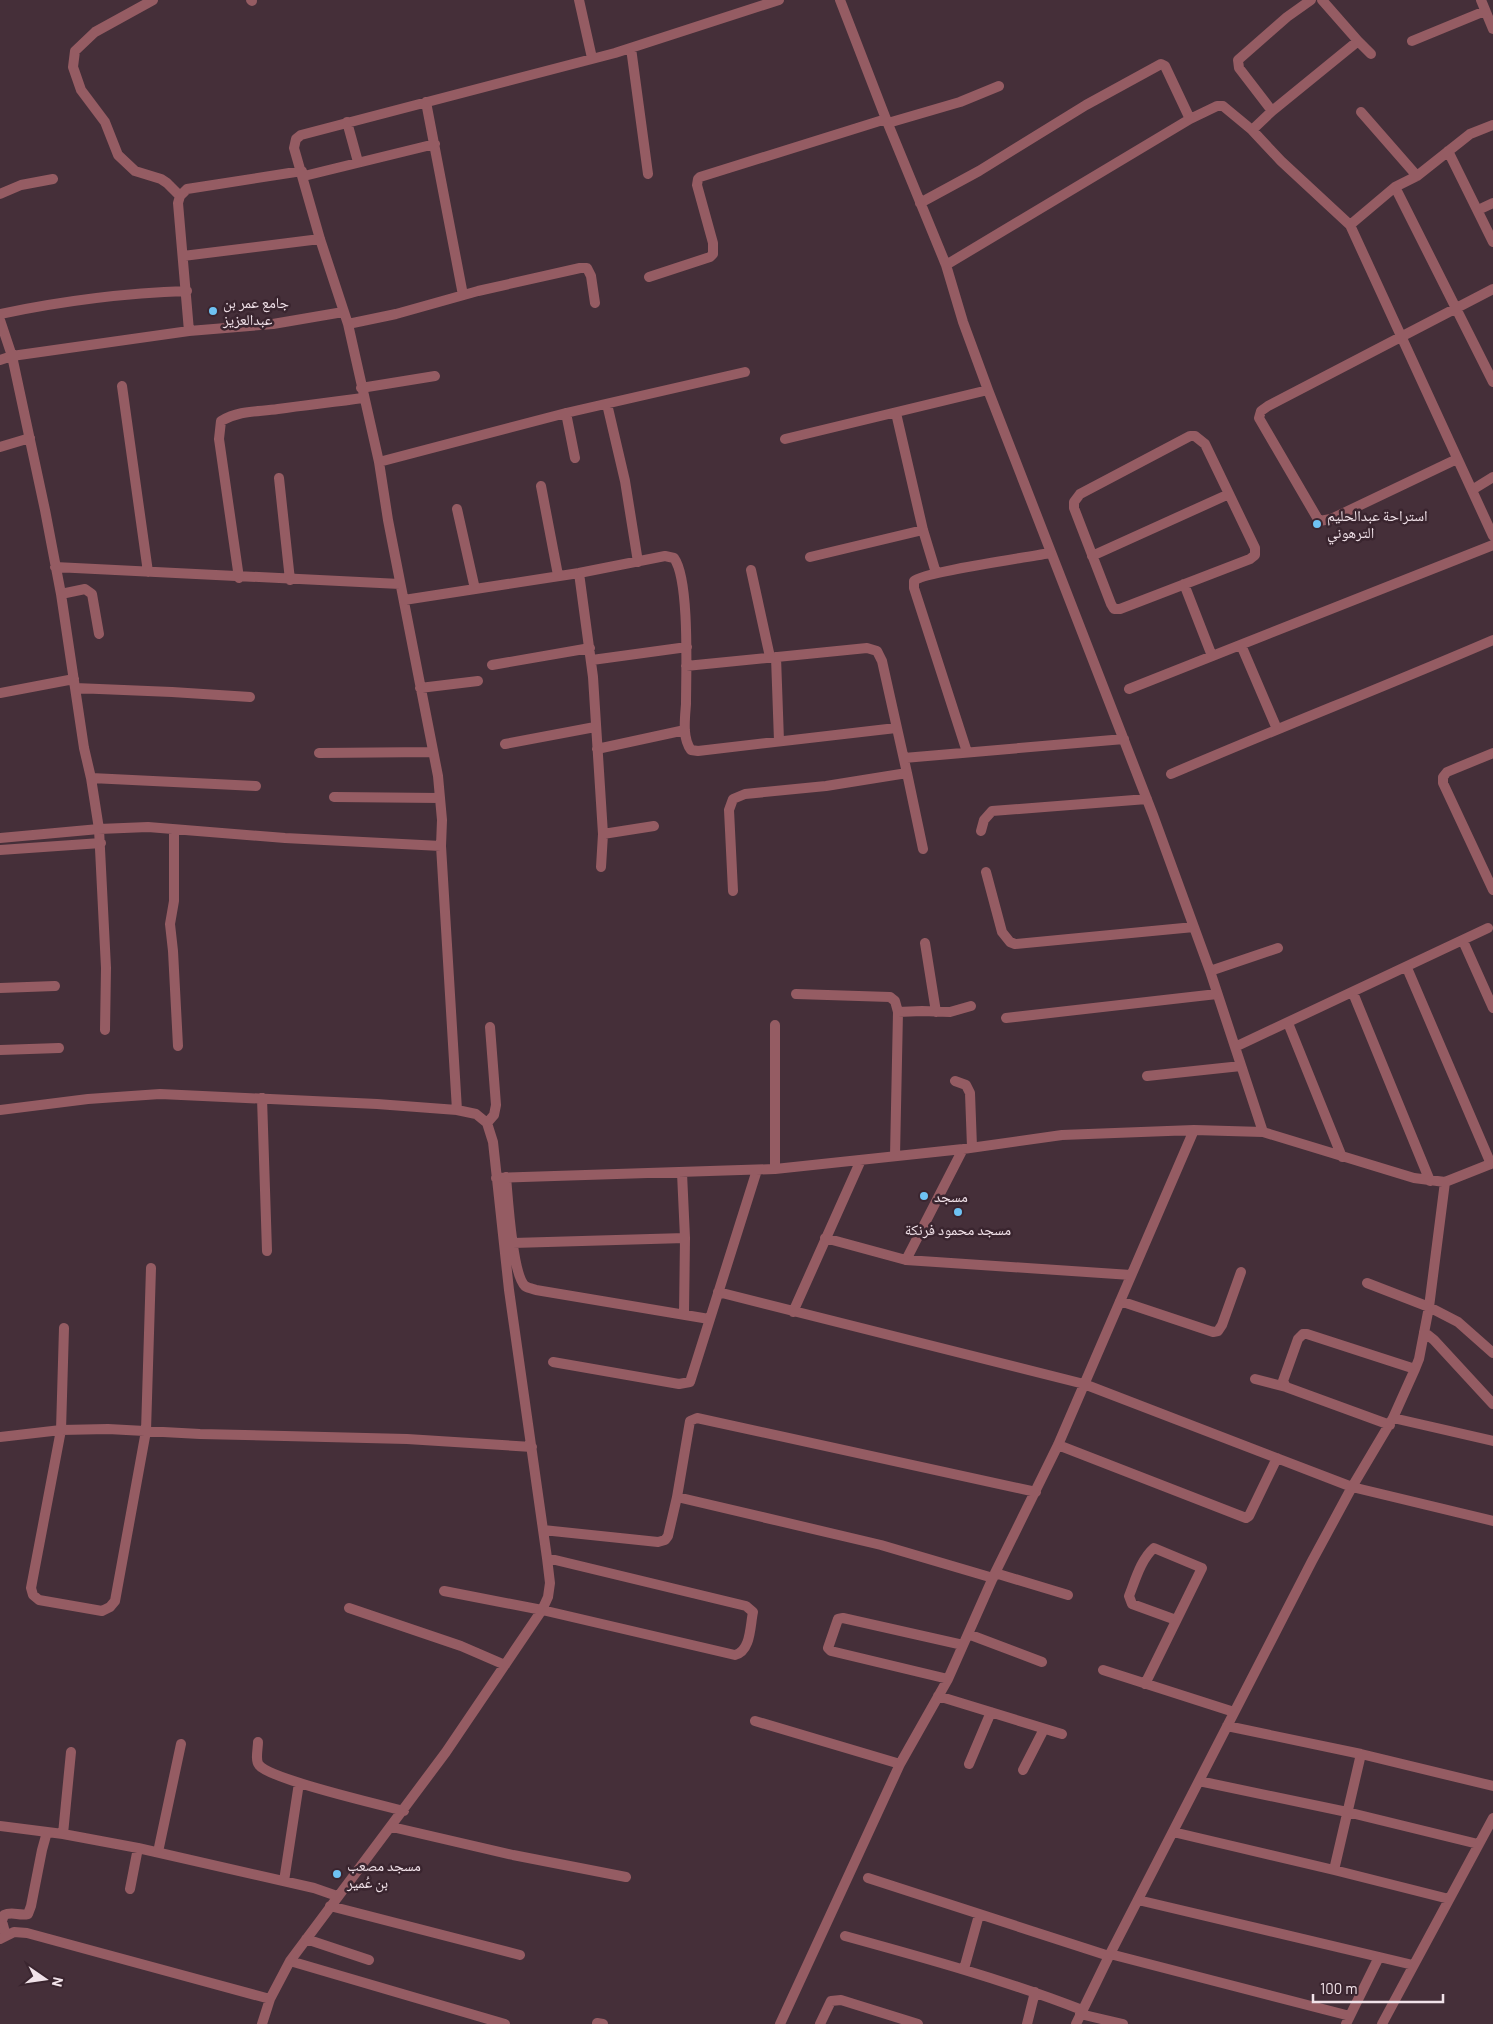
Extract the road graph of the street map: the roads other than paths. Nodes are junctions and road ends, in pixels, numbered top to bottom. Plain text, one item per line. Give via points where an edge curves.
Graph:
1 (153, 0) edge
2 (579, 0) edge
3 (779, 0) edge
4 (840, 0) edge
5 (1311, 0) edge
6 (1322, 0) edge
7 (1481, 0) edge
8 (1485, 11) junction
9 (1493, 29) edge
10 (1358, 41) junction
11 (1412, 41) dead end
12 (631, 48) junction
13 (1371, 54) dead end
14 (592, 58) junction
15 (999, 86) dead end
16 (426, 102) junction
17 (1272, 111) junction
18 (1362, 112) dead end
19 (1190, 119) junction
20 (887, 121) junction
21 (347, 122) junction
22 (1493, 125) edge
23 (1252, 130) junction
24 (435, 144) junction
25 (1448, 151) junction
26 (358, 162) junction
27 (303, 174) junction
28 (648, 174) dead end
29 (1416, 176) junction
30 (53, 179) dead end
31 (1395, 187) junction
32 (0, 194) edge
33 (180, 196) junction
34 (920, 203) junction
35 (1493, 204) edge
36 (1478, 210) junction
37 (1350, 225) junction
38 (320, 240) junction
39 (1493, 242) edge
40 (183, 256) junction
41 (946, 265) junction
42 (649, 277) dead end
43 (1493, 289) edge
44 (186, 291) junction
45 (463, 295) junction
46 (595, 303) dead end
47 (1456, 308) junction
48 (343, 312) junction
49 (0, 314) edge
50 (0, 320) edge
51 (348, 324) junction
52 (189, 331) junction
53 (1402, 336) junction
54 (12, 356) junction
55 (0, 360) edge
56 (746, 372) dead end
57 (435, 376) dead end
58 (1493, 382) edge
59 (122, 386) dead end
60 (988, 390) junction
61 (362, 393) junction
62 (607, 404) junction
63 (896, 412) junction
64 (566, 413) junction
65 (30, 438) junction
66 (785, 439) dead end
67 (0, 447) edge
68 (575, 458) dead end
69 (1457, 459) junction
70 (379, 462) junction
71 (1493, 476) edge
72 (280, 478) dead end
73 (541, 486) dead end
74 (1472, 490) junction
75 (1229, 494) junction
76 (457, 509) dead end
77 (923, 530) junction
78 (1493, 536) edge
79 (1493, 545) edge
80 (1050, 553) junction
81 (1092, 556) junction
82 (810, 557) dead end
83 (638, 562) junction
84 (55, 567) junction
85 (751, 570) dead end
86 (148, 572) junction
87 (579, 573) junction
88 (936, 573) junction
89 (558, 575) junction
90 (239, 578) junction
91 (290, 580) junction
92 (400, 584) junction
93 (1184, 584) junction
94 (475, 589) junction
95 (61, 594) junction
96 (404, 600) junction
97 (99, 634) dead end
98 (1493, 640) edge
99 (1241, 645) junction
100 (687, 646) junction
101 (590, 648) junction
102 (1212, 656) junction
103 (773, 657) junction
104 (592, 660) junction
105 (492, 666) dead end
106 (686, 666) junction
107 (478, 681) dead end
108 (74, 684) junction
109 (420, 688) junction
110 (1129, 688) dead end
111 (0, 693) edge
112 (250, 697) dead end
113 (595, 727) junction
114 (896, 728) junction
115 (1277, 729) junction
116 (685, 730) junction
117 (1124, 739) junction
118 (779, 741) junction
119 (505, 744) dead end
120 (597, 749) junction
121 (432, 752) junction
122 (968, 752) junction
123 (319, 753) dead end
124 (1493, 753) edge
125 (904, 758) junction
126 (907, 773) junction
127 (1170, 774) dead end
128 (91, 778) junction
129 (256, 786) dead end
130 (334, 797) dead end
131 (440, 798) junction
132 (1147, 799) junction
133 (654, 826) dead end
134 (99, 829) junction
135 (174, 830) junction
136 (981, 832) dead end
137 (603, 834) junction
138 (0, 838) edge
139 (101, 843) junction
140 (441, 846) junction
141 (924, 849) dead end
142 (0, 850) edge
143 (601, 867) dead end
144 (986, 872) dead end
145 (1493, 890) edge
146 (733, 891) dead end
147 (1194, 927) junction
148 (1488, 928) dead end
149 (1463, 940) junction
150 (925, 943) dead end
151 (1278, 948) dead end
152 (1407, 968) junction
153 (1210, 971) junction
154 (56, 986) dead end
155 (0, 988) edge
156 (1353, 993) junction
157 (796, 994) dead end
158 (1217, 994) junction
159 (970, 1006) dead end
160 (1493, 1008) edge
161 (898, 1012) junction
162 (936, 1012) junction
163 (1006, 1018) dead end
164 (1288, 1023) junction
165 (774, 1025) dead end
166 (490, 1027) dead end
167 (105, 1030) dead end
168 (178, 1046) dead end
169 (1235, 1047) junction
170 (58, 1048) dead end
171 (0, 1050) edge
172 (1241, 1066) junction
173 (1147, 1076) dead end
174 (955, 1081) dead end
175 (262, 1098) junction
176 (0, 1110) edge
177 (457, 1110) junction
178 (487, 1123) junction
179 (1194, 1130) junction
180 (1263, 1132) junction
181 (968, 1148) junction
182 (895, 1156) junction
183 (1342, 1157) junction
184 (861, 1160) junction
185 (1492, 1163) edge
186 (774, 1169) junction
187 (757, 1170) junction
188 (682, 1173) junction
189 (501, 1177) junction
190 (1430, 1181) junction
191 (1445, 1182) junction
192 (685, 1238) junction
193 (825, 1238) junction
194 (513, 1243) junction
195 (267, 1250) dead end
196 (906, 1260) junction
197 (151, 1268) dead end
198 (1241, 1272) dead end
199 (1131, 1276) junction
200 (1367, 1283) dead end
201 (718, 1292) junction
202 (1120, 1301) junction
203 (1429, 1307) junction
204 (793, 1312) junction
205 (684, 1314) junction
206 (709, 1319) junction
207 (64, 1328) dead end
208 (1424, 1332) junction
209 (1493, 1353) edge
210 (553, 1362) dead end
211 (1415, 1369) junction
212 (1255, 1378) dead end
213 (1084, 1384) junction
214 (1286, 1387) junction
215 (1493, 1404) edge
216 (1392, 1421) junction
217 (61, 1430) junction
218 (146, 1431) junction
219 (0, 1437) edge
220 (1493, 1441) edge
221 (1058, 1445) junction
222 (532, 1447) junction
223 (1276, 1458) junction
224 (1352, 1487) junction
225 (1036, 1492) junction
226 (677, 1497) junction
227 (1493, 1521) edge
228 (543, 1530) junction
229 (547, 1558) junction
230 (994, 1576) junction
231 (444, 1591) dead end
232 (1068, 1595) dead end
233 (349, 1608) dead end
234 (542, 1610) junction
235 (1176, 1620) junction
236 (968, 1634) junction
237 (963, 1645) junction
238 (1042, 1662) dead end
239 (505, 1665) junction
240 (1103, 1670) dead end
241 (948, 1679) junction
242 (1145, 1684) junction
243 (938, 1696) junction
244 (991, 1712) junction
245 (1234, 1712) junction
246 (755, 1721) dead end
247 (1227, 1726) junction
248 (1044, 1729) junction
249 (1062, 1734) dead end
250 (258, 1742) dead end
251 (181, 1744) dead end
252 (71, 1752) dead end
253 (1362, 1754) junction
254 (900, 1764) junction
255 (969, 1764) dead end
256 (1023, 1770) dead end
257 (1199, 1781) junction
258 (299, 1783) junction
259 (1493, 1786) edge
260 (404, 1811) junction
261 (1347, 1812) junction
262 (1493, 1818) edge
263 (0, 1826) edge
264 (392, 1827) junction
265 (47, 1832) junction
266 (1173, 1832) junction
267 (63, 1834) junction
268 (1478, 1844) junction
269 (138, 1848) junction
270 (158, 1852) junction
271 (1334, 1870) junction
272 (626, 1877) dead end
273 (868, 1878) dead end
274 (284, 1881) junction
275 (130, 1889) dead end
276 (337, 1896) junction
277 (1449, 1899) junction
278 (1138, 1900) junction
279 (330, 1906) junction
280 (979, 1915) junction
281 (845, 1936) dead end
282 (3, 1937) edge
283 (306, 1939) junction
284 (520, 1955) dead end
285 (1109, 1955) junction
286 (1379, 1957) junction
287 (369, 1960) dead end
288 (290, 1961) junction
289 (1413, 1966) junction
290 (964, 1969) junction
291 (1034, 1992) junction
292 (270, 1999) junction
293 (1081, 2012) junction
294 (1348, 2020) edge
295 (262, 2024) edge
296 (505, 2024) edge
297 (780, 2024) edge
298 (820, 2024) edge
299 (918, 2024) edge
300 (1027, 2024) edge
301 (1076, 2024) edge
302 (1123, 2024) edge
303 (1382, 2024) edge

1 - 33 street via 95,32 75,52 73,68 81,90 105,122 118,155 135,171 161,179
2 - 14 street
3 - 12 street
4 - 20 street
5 - 17 street via 1238,60 1239,68
6 - 10 street
7 - 8 street
8 - 9 street
8 - 11 street
10 - 13 street
10 - 17 street
12 - 14 street
12 - 28 street
14 - 16 street
15 - 20 street via 960,102
16 - 21 street
16 - 24 street
17 - 23 street
18 - 29 street
19 - 23 street via 1223,106
19 - 34 street via 1165,66 1160,64
19 - 41 street
20 - 34 street
20 - 42 street via 700,177 697,185 714,244 713,254 710,258
21 - 26 street
21 - 27 street via 296,139 294,148
22 - 25 street via 1470,134
23 - 37 street
24 - 26 street
24 - 45 street
25 - 29 street
25 - 36 street
26 - 27 street
27 - 33 street via 187,189
27 - 38 street
29 - 31 street
30 - 32 street via 22,185
31 - 37 street
31 - 47 street
33 - 40 street
34 - 41 street
35 - 36 street
36 - 39 street
37 - 53 street
38 - 40 street
38 - 48 street
40 - 44 street
41 - 60 street
43 - 47 street
44 - 49 street via 146,292
44 - 52 street
45 - 46 street via 586,268 591,276
45 - 51 street
47 - 53 street
47 - 58 street
48 - 51 street
48 - 52 street via 273,324
50 - 54 street
51 - 61 street
52 - 54 street
53 - 69 street
53 - 69 street via 1268,406 1261,411 1259,418 1319,521 1331,519
54 - 55 street
54 - 65 street
56 - 62 street
57 - 61 street
59 - 86 street
60 - 63 street
60 - 80 street
61 - 70 street
61 - 90 street via 272,410 249,411 221,421 219,439
62 - 64 street
62 - 83 street via 625,481
63 - 66 street
63 - 77 street
64 - 68 street
64 - 70 street
65 - 67 street
65 - 84 street
69 - 74 street
70 - 92 street
71 - 74 street
72 - 91 street
73 - 89 street
74 - 78 street
75 - 81 street
75 - 81 street via 1205,444 1190,436 1077,497 1074,508
75 - 93 street via 1255,548 1255,555
76 - 94 street
77 - 82 street
77 - 88 street
79 - 99 street
80 - 88 street
80 - 117 street
81 - 93 street via 1114,608 1120,609
83 - 87 street
83 - 100 street via 665,556 674,558 678,564 682,574
84 - 86 street
84 - 95 street
85 - 103 street
86 - 90 street
87 - 89 street
87 - 101 street
88 - 122 street via 917,578 914,588
89 - 94 street
90 - 91 street
91 - 92 street
92 - 96 street
93 - 102 street
94 - 96 street
95 - 97 street via 84,589 92,594
95 - 108 street
96 - 109 street
98 - 115 street
99 - 102 street
99 - 115 street
100 - 104 street
100 - 106 street
101 - 104 street
101 - 105 street
102 - 110 street
103 - 106 street
103 - 114 street via 867,648 877,651
103 - 118 street
104 - 113 street
106 - 116 street
107 - 109 street
108 - 111 street
108 - 112 street
108 - 128 street
109 - 121 street
113 - 119 street
113 - 120 street
114 - 118 street
114 - 125 street
115 - 127 street
116 - 118 street via 690,750 698,751
116 - 120 street
117 - 122 street
117 - 132 street
120 - 137 street
121 - 123 street
121 - 131 street
122 - 125 street
124 - 145 street via 1447,772 1443,777
125 - 126 street
126 - 141 street
126 - 146 street via 745,794 733,799 729,810
128 - 129 street
128 - 134 street
130 - 131 street
131 - 140 street
132 - 136 street via 992,811 984,820
132 - 147 street
133 - 137 street
134 - 135 street via 148,827
134 - 138 street
134 - 139 street
135 - 140 street
135 - 168 street via 174,901 170,924
137 - 143 street
139 - 142 street
139 - 167 street
140 - 177 street
144 - 147 street via 1002,932 1014,944
147 - 153 street
148 - 149 street
149 - 152 street
149 - 160 street
150 - 162 street
151 - 153 street
152 - 156 street
152 - 185 street
153 - 158 street
154 - 155 street
156 - 164 street
156 - 190 street
157 - 161 street via 890,997 895,1001
158 - 163 street
158 - 169 street
159 - 162 street
161 - 162 street
161 - 182 street
164 - 169 street
164 - 183 street
165 - 186 street
166 - 178 street via 496,1105 494,1115
169 - 172 street
170 - 171 street
172 - 173 street
172 - 180 street
174 - 181 street via 966,1086 970,1093
175 - 176 street via 160,1094
175 - 177 street
175 - 195 street
177 - 178 street via 476,1114
178 - 189 street
179 - 180 street
179 - 181 street via 1062,1135
179 - 199 street
180 - 183 street
181 - 182 street
181 - 196 street
182 - 184 street
183 - 190 street
184 - 186 street
184 - 193 street
185 - 191 street
186 - 187 street
187 - 188 street
187 - 201 street
188 - 189 street
188 - 192 street
189 - 194 street
189 - 222 street via 509,1290
190 - 191 street
191 - 203 street
192 - 194 street
192 - 205 street
193 - 196 street
193 - 204 street
194 - 205 street via 525,1286
196 - 199 street
197 - 218 street
198 - 202 street via 1218,1331
199 - 202 street
200 - 203 street
201 - 204 street
201 - 206 street
202 - 213 street
203 - 208 street
203 - 209 street via 1458,1322
204 - 213 street
205 - 206 street
206 - 210 street via 692,1380 687,1383
207 - 217 street
208 - 211 street
208 - 215 street
211 - 214 street via 1303,1334 1298,1338 1283,1382
211 - 216 street
212 - 214 street
213 - 221 street
213 - 223 street
214 - 216 street
216 - 220 street
216 - 224 street
217 - 218 street
217 - 218 street via 31,1588 39,1600 102,1611 115,1601
217 - 219 street
218 - 222 street via 407,1439
221 - 223 street via 1246,1518 1250,1516
221 - 225 street
222 - 228 street
223 - 224 street
224 - 227 street
224 - 245 street
225 - 226 street via 697,1418 690,1422
225 - 230 street
226 - 228 street via 668,1536 658,1542
226 - 230 street via 881,1544
228 - 229 street
229 - 234 street via 550,1583
229 - 234 street via 746,1606 753,1612 747,1646 742,1653 735,1654
230 - 232 street
230 - 236 street
231 - 234 street
233 - 239 street via 453,1643
234 - 239 street
235 - 235 street via 1202,1568 1154,1548 1141,1568 1129,1600 1132,1604
235 - 242 street
236 - 237 street
236 - 238 street
237 - 241 street
237 - 241 street via 838,1619 828,1648 831,1651
239 - 260 street
240 - 242 street
241 - 243 street
242 - 245 street
243 - 244 street
243 - 254 street
244 - 248 street
244 - 255 street
245 - 247 street
246 - 254 street
247 - 253 street
247 - 257 street
248 - 249 street
248 - 256 street
250 - 258 street via 259,1765
251 - 270 street
252 - 267 street
253 - 259 street
253 - 261 street
254 - 297 street
257 - 261 street
257 - 266 street
258 - 260 street
258 - 274 street
260 - 264 street
261 - 268 street
261 - 271 street
262 - 268 street
263 - 265 street
264 - 272 street
264 - 276 street
265 - 267 street
265 - 282 street via 28,1914 4,1915
266 - 271 street
266 - 278 street
267 - 269 street
268 - 277 street
269 - 270 street
269 - 275 street
270 - 274 street
271 - 277 street
273 - 280 street
274 - 276 street
276 - 279 street
277 - 289 street
278 - 285 street
278 - 286 street
279 - 283 street
279 - 284 street
280 - 285 street
280 - 290 street
281 - 290 street
282 - 292 street via 14,1932 27,1933
283 - 287 street
283 - 288 street
285 - 293 street
285 - 294 street
286 - 289 street
286 - 294 street
288 - 292 street
288 - 296 street
289 - 303 street
290 - 291 street
291 - 293 street
291 - 300 street
292 - 295 street
293 - 301 street
293 - 302 street
298 - 299 street via 831,2001 840,2000

